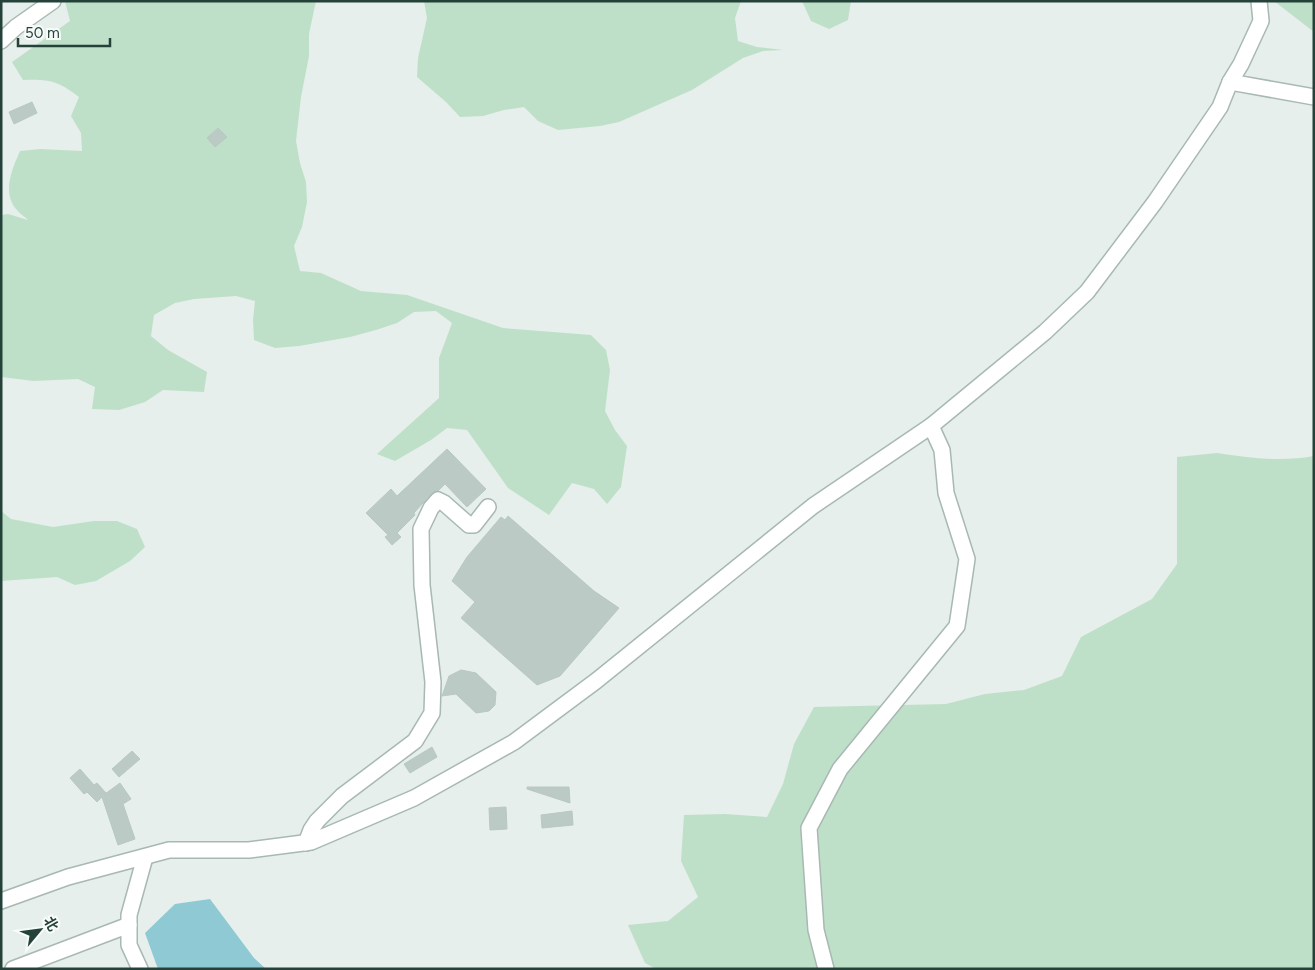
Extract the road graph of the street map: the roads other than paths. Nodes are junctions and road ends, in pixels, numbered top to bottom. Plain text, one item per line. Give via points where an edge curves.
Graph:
1 (53, 1) edge
2 (1259, 1) edge
3 (1, 40) edge
4 (1230, 82) junction
5 (1314, 96) edge
6 (931, 426) junction
7 (488, 507) dead end
8 (306, 843) junction
9 (145, 856) junction
10 (1, 902) edge
11 (129, 926) junction
12 (13, 969) edge
13 (140, 969) edge
14 (826, 969) edge

1 - 3 street
2 - 4 street via 1261,21
4 - 5 street
4 - 6 street via 1220,107 1156,202 1087,292 1045,332
6 - 8 street via 813,506 596,681 514,742 414,798
6 - 14 street via 942,450 946,493 968,559 957,626 840,768 810,828 816,930
7 - 8 street via 474,525 469,525 438,500 431,508 421,529 422,585 433,682 432,713 415,741 342,796 317,821
8 - 9 street via 249,850 169,850
9 - 10 street via 68,877
9 - 11 street
11 - 12 street
11 - 13 street via 128,945

